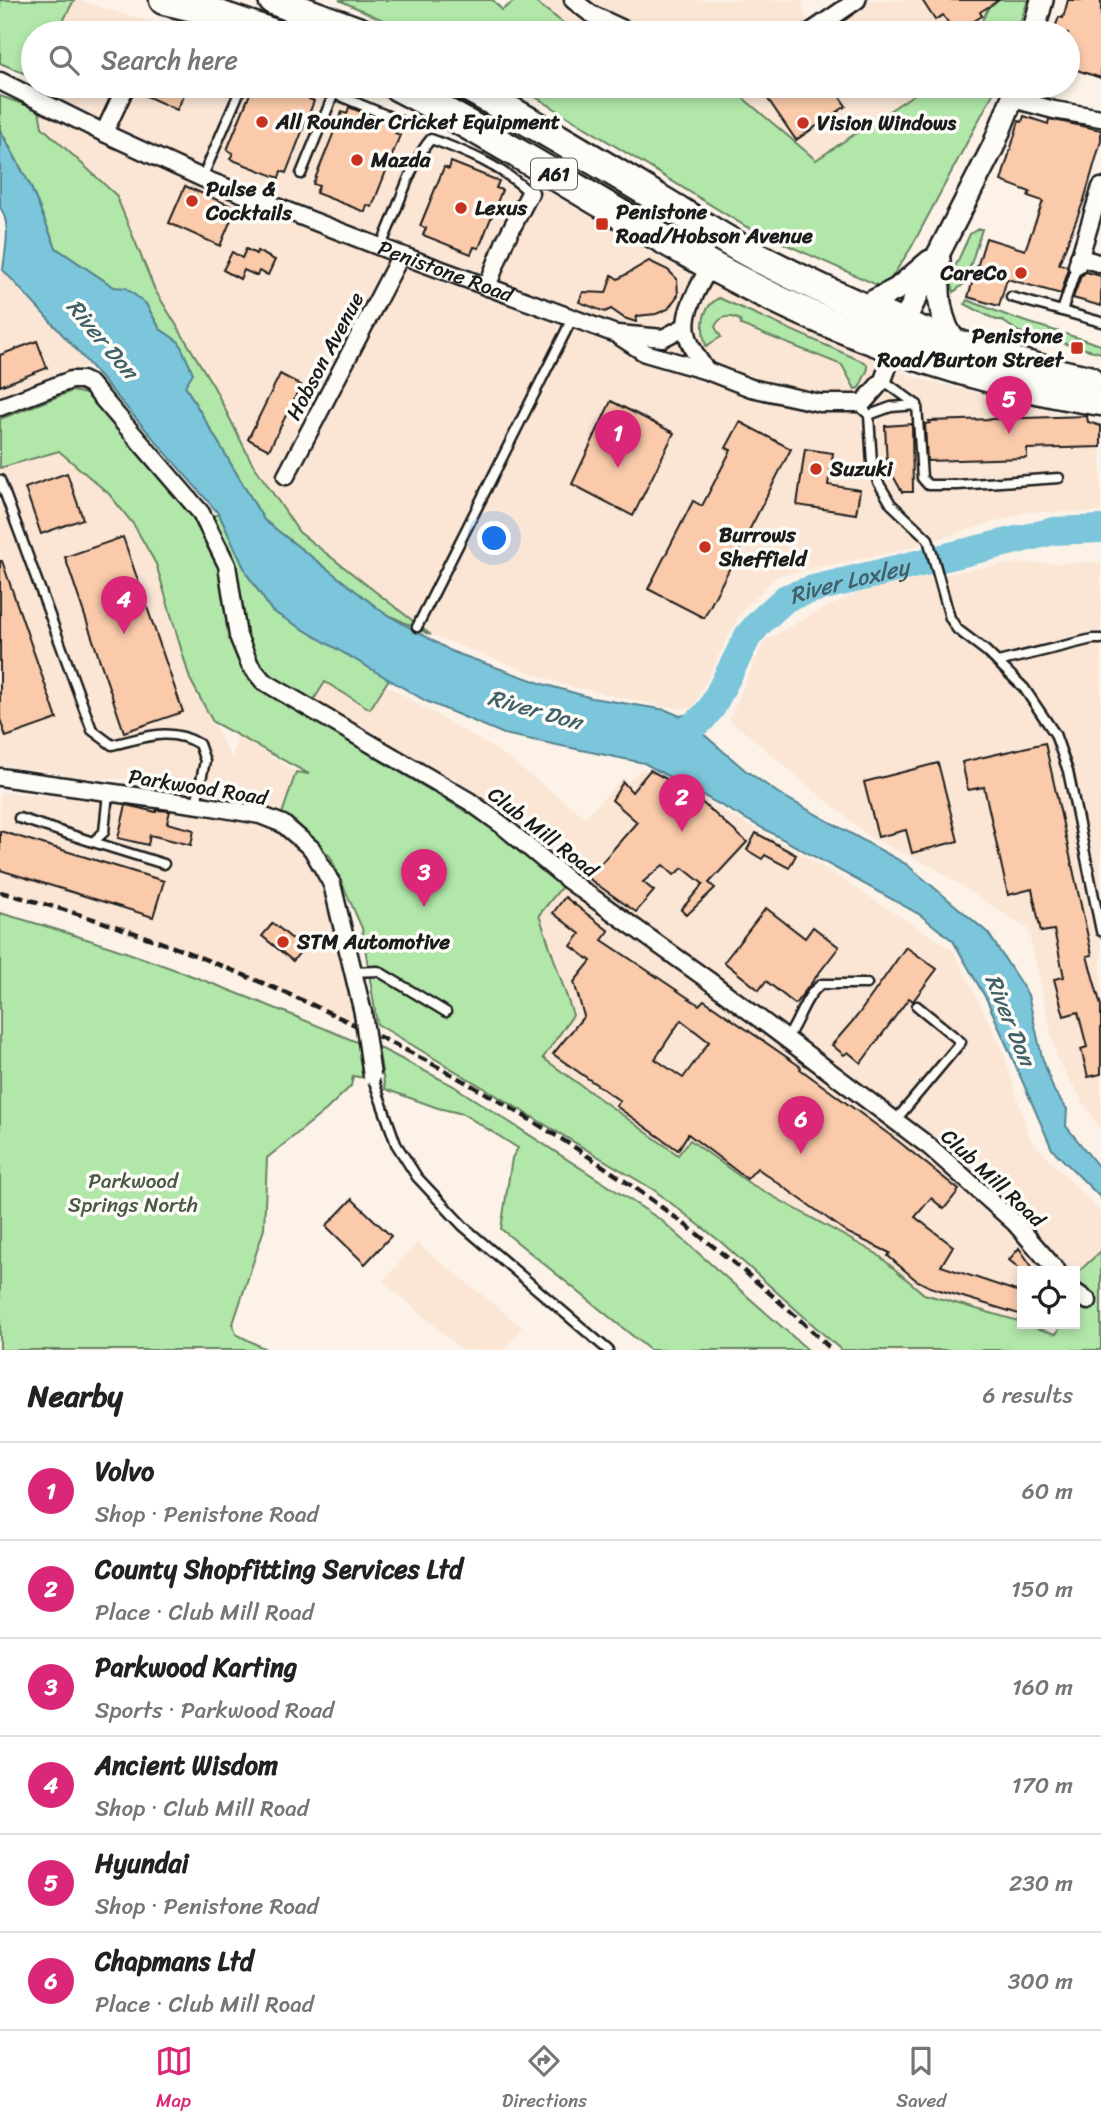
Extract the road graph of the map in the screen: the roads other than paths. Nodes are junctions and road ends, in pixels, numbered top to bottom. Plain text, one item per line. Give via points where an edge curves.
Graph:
1 (164, 0) edge
2 (274, 0) edge
3 (573, 0) edge
4 (857, 0) edge
5 (1042, 0) edge
6 (236, 21) edge
7 (330, 21) edge
8 (607, 21) edge
9 (826, 21) edge
10 (1036, 21) edge
11 (0, 81) edge
12 (21, 92) edge
13 (34, 98) edge
14 (120, 98) edge
15 (237, 98) edge
16 (332, 98) edge
17 (346, 98) edge
18 (420, 98) edge
19 (486, 98) edge
20 (1013, 98) edge
21 (1028, 98) edge
22 (1101, 118) edge
23 (405, 123) dead end
24 (104, 133) junction
25 (301, 174) dead end
26 (202, 178) junction
27 (1101, 187) edge
28 (530, 193) joint
29 (380, 247) junction
30 (744, 250) junction
31 (939, 253) junction
32 (401, 255) junction
33 (1078, 262) junction
34 (1101, 264) edge
35 (710, 265) junction
36 (487, 287) junction
37 (1011, 297) dead end
38 (862, 307) junction
39 (1062, 311) junction
40 (572, 319) junction
41 (1101, 323) edge
42 (686, 326) junction
43 (616, 334) junction
44 (958, 346) junction
45 (892, 355) junction
46 (707, 371) junction
47 (1101, 382) edge
48 (1101, 401) edge
49 (917, 405) junction
50 (0, 407) edge
51 (863, 409) junction
52 (286, 476) dead end
53 (1059, 478) dead end
54 (0, 480) edge
55 (417, 627) dead end
56 (1101, 639) edge
57 (998, 662) junction
58 (0, 777) edge
59 (108, 793) junction
60 (196, 804) junction
61 (19, 818) dead end
62 (93, 842) junction
63 (164, 863) dead end
64 (1101, 931) edge
65 (353, 972) junction
66 (867, 984) dead end
67 (917, 1006) dead end
68 (446, 1012) dead end
69 (786, 1039) junction
70 (372, 1076) joint
71 (895, 1121) junction
72 (1053, 1266) edge
73 (608, 1350) edge

1 - 6 highway
2 - 7 highway
3 - 8 street
4 - 9 street
5 - 10 street
11 - 12 street, Penistone Road
13 - 24 street, Penistone Road
14 - 24 street
15 - 26 lane
16 - 25 lane
17 - 23 lane
18 - 35 highway, A61
19 - 30 highway, A61
20 - 31 street
21 - 22 street via 1054,110
24 - 26 street, Penistone Road
26 - 29 street, Penistone Road
27 - 33 street
28 - 29 lane via 510,175 431,139 421,149
28 - 36 street
29 - 32 street, Penistone Road
30 - 35 highway
30 - 38 highway, A61
31 - 38 street via 897,289
31 - 44 street via 940,304 949,334
31 - 45 street
32 - 36 street, Penistone Road
32 - 52 street, Hobson Avenue
33 - 34 street
33 - 39 lane
35 - 42 street
35 - 45 highway, A61
36 - 40 street, Penistone Road
37 - 39 lane
38 - 45 highway, A61
39 - 41 lane
40 - 43 street, Penistone Road
40 - 55 lane
42 - 43 street via 663,338
42 - 46 street via 692,352
43 - 46 street, Penistone Road via 645,352
44 - 45 highway, A61
44 - 47 highway, A61
45 - 48 highway, A61
45 - 49 lane
45 - 51 street
46 - 51 street, Penistone Road via 784,396
49 - 51 lane
49 - 53 lane via 922,478 928,485
50 - 69 street, Club Mill Road via 71,380 90,384 201,513 227,565 238,636 250,666 263,681 469,801 568,880
51 - 57 lane via 878,482 891,504 928,539 950,618
54 - 60 lane via 92,730 112,745 169,733 199,744 205,761
56 - 57 lane
57 - 64 lane via 1024,688 1055,734 1068,771
58 - 59 street, Parkwood Road
59 - 60 street, Parkwood Road
59 - 62 lane via 104,832
60 - 65 street, Parkwood Road via 260,815 283,824 312,849 332,884
61 - 62 lane
62 - 63 lane
65 - 68 lane via 378,971
65 - 70 street, Parkwood Road, bridge
66 - 69 lane via 821,984 809,996
67 - 71 lane via 961,1042
69 - 71 street, Club Mill Road
70 - 73 lane via 396,1144 417,1177 463,1226
71 - 72 street, Club Mill Road via 992,1201

